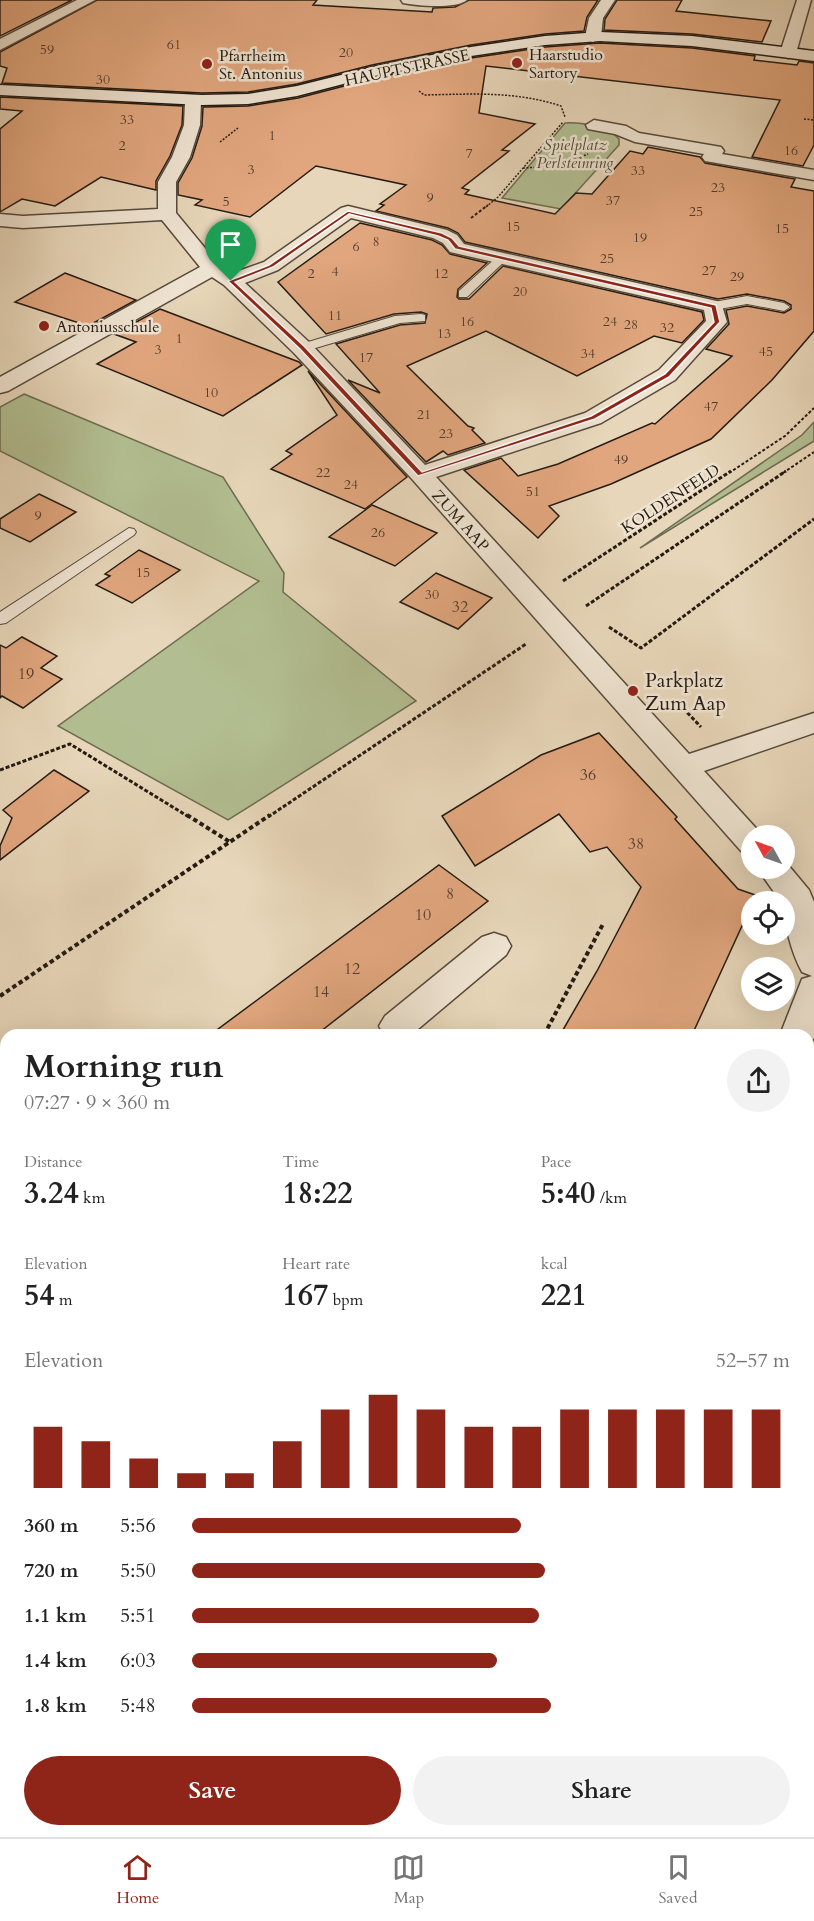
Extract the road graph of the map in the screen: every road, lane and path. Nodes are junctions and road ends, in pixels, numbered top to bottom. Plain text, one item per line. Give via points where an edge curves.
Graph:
1 (88, 0) edge
2 (408, 0) edge
3 (460, 0) edge
4 (608, 0) edge
5 (804, 0) edge
6 (593, 37) junction
7 (0, 45) edge
8 (788, 53) junction
9 (814, 56) edge
10 (417, 89) dead end
11 (0, 90) edge
12 (193, 102) junction
13 (804, 118) dead end
14 (814, 120) edge
15 (594, 125) dead end
16 (241, 126) dead end
17 (629, 135) junction
18 (220, 143) dead end
19 (523, 168) junction
20 (814, 175) edge
21 (166, 214) junction
22 (0, 220) edge
23 (450, 239) junction
24 (502, 258) junction
25 (222, 275) junction
26 (463, 294) dead end
27 (714, 306) junction
28 (784, 307) dead end
29 (421, 318) dead end
30 (302, 348) junction
31 (0, 386) edge
32 (814, 408) edge
33 (814, 452) edge
34 (420, 474) junction
35 (814, 519) edge
36 (129, 532) dead end
37 (531, 598) junction
38 (580, 609) junction
39 (0, 619) edge
40 (555, 625) junction
41 (814, 723) edge
42 (683, 767) junction
43 (0, 770) edge
44 (741, 831) edge
45 (230, 842) junction
46 (782, 879) edge
47 (603, 924) dead end
48 (494, 946) dead end
49 (814, 963) edge
50 (814, 989) edge
51 (0, 996) edge
52 (403, 1029) edge
53 (547, 1029) edge
54 (800, 1029) edge

1 - 7 street
2 - 3 street
4 - 6 street via 596,18
5 - 8 street
6 - 8 street, HAUPTSTRASSE via 652,38
6 - 12 street, HAUPTSTRASSE via 475,52 273,96
8 - 9 street, HAUPTSTRASSE
10 - 19 path via 424,95 520,96 561,106 565,119
11 - 12 street, HAUPTSTRASSE
12 - 21 street via 192,125 167,182
13 - 14 path
15 - 17 street
16 - 18 path
17 - 19 path via 566,165
17 - 20 street via 715,151 711,157
19 - 23 path via 498,197
21 - 22 street
21 - 25 street, ZUM AAP
23 - 24 street via 457,248
23 - 25 street via 348,212 271,266
24 - 26 lane
24 - 27 street
25 - 30 street, ZUM AAP
25 - 31 street
27 - 28 lane via 747,300
27 - 34 street via 717,322 667,375 649,386 593,418
29 - 30 lane via 399,319
30 - 34 street, ZUM AAP
32 - 37 path, KOLDENFELD via 785,436 718,481 564,581
33 - 38 path
34 - 37 street, ZUM AAP
35 - 38 path via 641,648
36 - 39 lane
37 - 40 street, ZUM AAP
38 - 40 path
40 - 42 street, ZUM AAP
40 - 45 path
41 - 42 street
42 - 44 street, ZUM AAP
43 - 45 path via 70,744
45 - 51 path
46 - 49 street via 797,898
47 - 53 path
48 - 52 street
50 - 54 street

